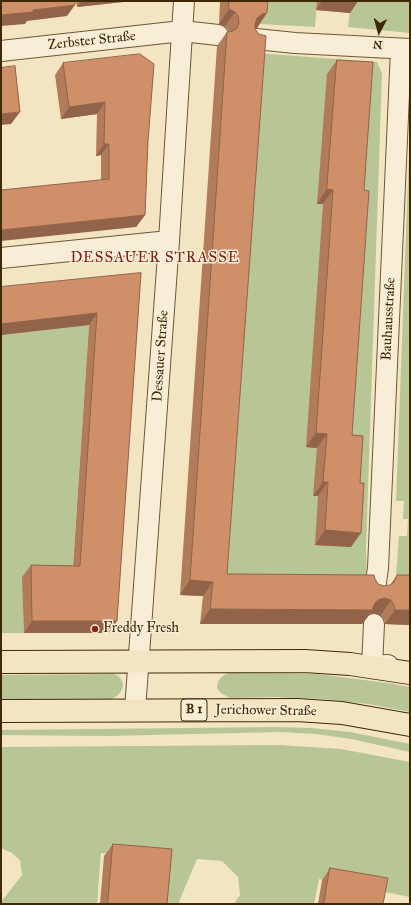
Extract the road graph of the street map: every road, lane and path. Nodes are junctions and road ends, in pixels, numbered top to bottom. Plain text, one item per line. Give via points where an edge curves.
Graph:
1 (184, 1) edge
2 (182, 31) junction
3 (218, 35) dead end
4 (256, 39) edge
5 (406, 49) edge
6 (1, 50) edge
7 (169, 241) junction
8 (1, 258) edge
9 (375, 589) edge
10 (374, 624) edge
11 (139, 661) junction
12 (1, 662) edge
13 (410, 663) edge
14 (372, 666) junction
15 (410, 673) edge
16 (135, 710) junction
17 (1, 711) edge
18 (410, 725) edge

1 - 2 street, Dessauer Straße
2 - 3 street, Zerbster Straße
2 - 6 street, Zerbster Straße
2 - 7 street, Dessauer Straße
4 - 5 street
5 - 9 street, Bauhausstraße
7 - 8 street
7 - 11 street, Dessauer Straße
10 - 14 street
11 - 12 main road
11 - 14 main road via 305,661
11 - 16 street, Dessauer Straße
13 - 14 street
14 - 15 main road
16 - 17 main road, Jerichower Straße / B 1
16 - 18 main road, Jerichower Straße / B 1 via 342,712

